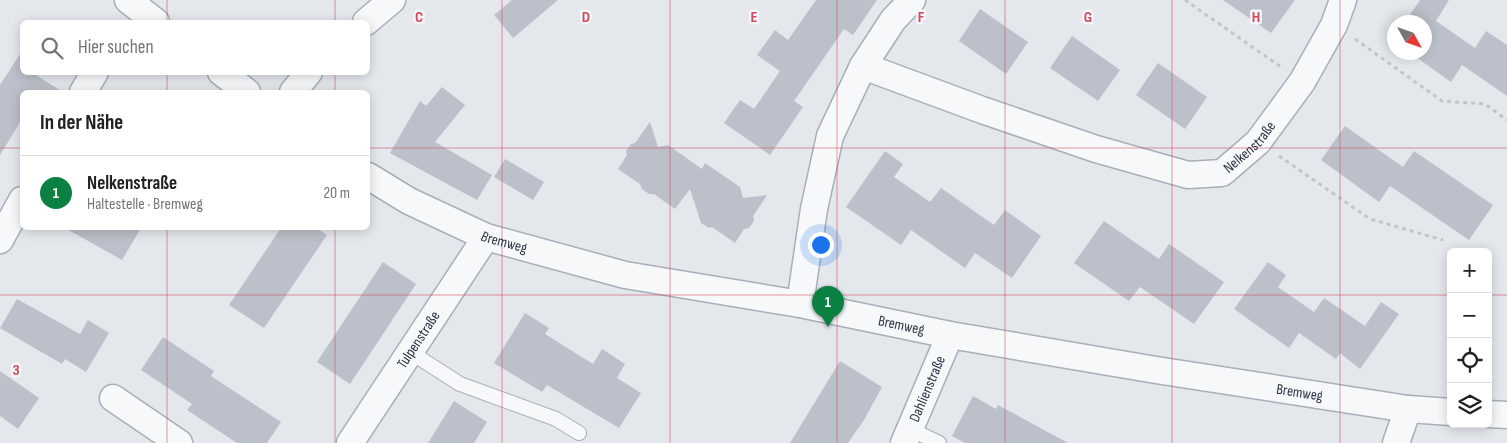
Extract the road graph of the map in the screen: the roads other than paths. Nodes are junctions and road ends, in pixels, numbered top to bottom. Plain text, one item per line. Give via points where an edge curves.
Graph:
1 (392, 0) edge
2 (912, 0) edge
3 (1343, 0) edge
4 (128, 9) edge
5 (152, 20) edge
6 (368, 20) edge
7 (863, 66) junction
8 (93, 75) edge
9 (225, 75) edge
10 (307, 75) edge
11 (84, 90) edge
12 (244, 90) edge
13 (295, 90) edge
14 (370, 177) edge
15 (20, 204) edge
16 (486, 237) junction
17 (0, 240) edge
18 (800, 304) junction
19 (950, 335) junction
20 (410, 352) junction
21 (113, 398) dead end
22 (1408, 409) junction
23 (1447, 412) edge
24 (1492, 414) edge
25 (1507, 415) edge
26 (578, 433) dead end
27 (907, 436) edge
28 (179, 443) edge
29 (350, 443) edge
30 (939, 443) edge
31 (1396, 443) edge

1 - 6 street
2 - 7 street via 893,20
3 - 7 street, Nelkenstraße via 1334,25 1302,82 1258,142 1222,173 1188,175 1088,146
4 - 5 street
7 - 18 street via 830,136 814,209
8 - 11 street
9 - 12 street
10 - 13 street
14 - 16 street, Bremweg via 409,201
15 - 17 street
16 - 18 street, Bremweg via 625,275
16 - 20 street, Tulpenstraße
18 - 19 street, Bremweg
19 - 22 street, Bremweg
19 - 27 street, Dahlienstraße
20 - 26 lane via 460,384 556,419
20 - 29 street, Tulpenstraße
21 - 28 street
22 - 23 street, Bremweg
22 - 31 street
24 - 25 street
27 - 30 lane

